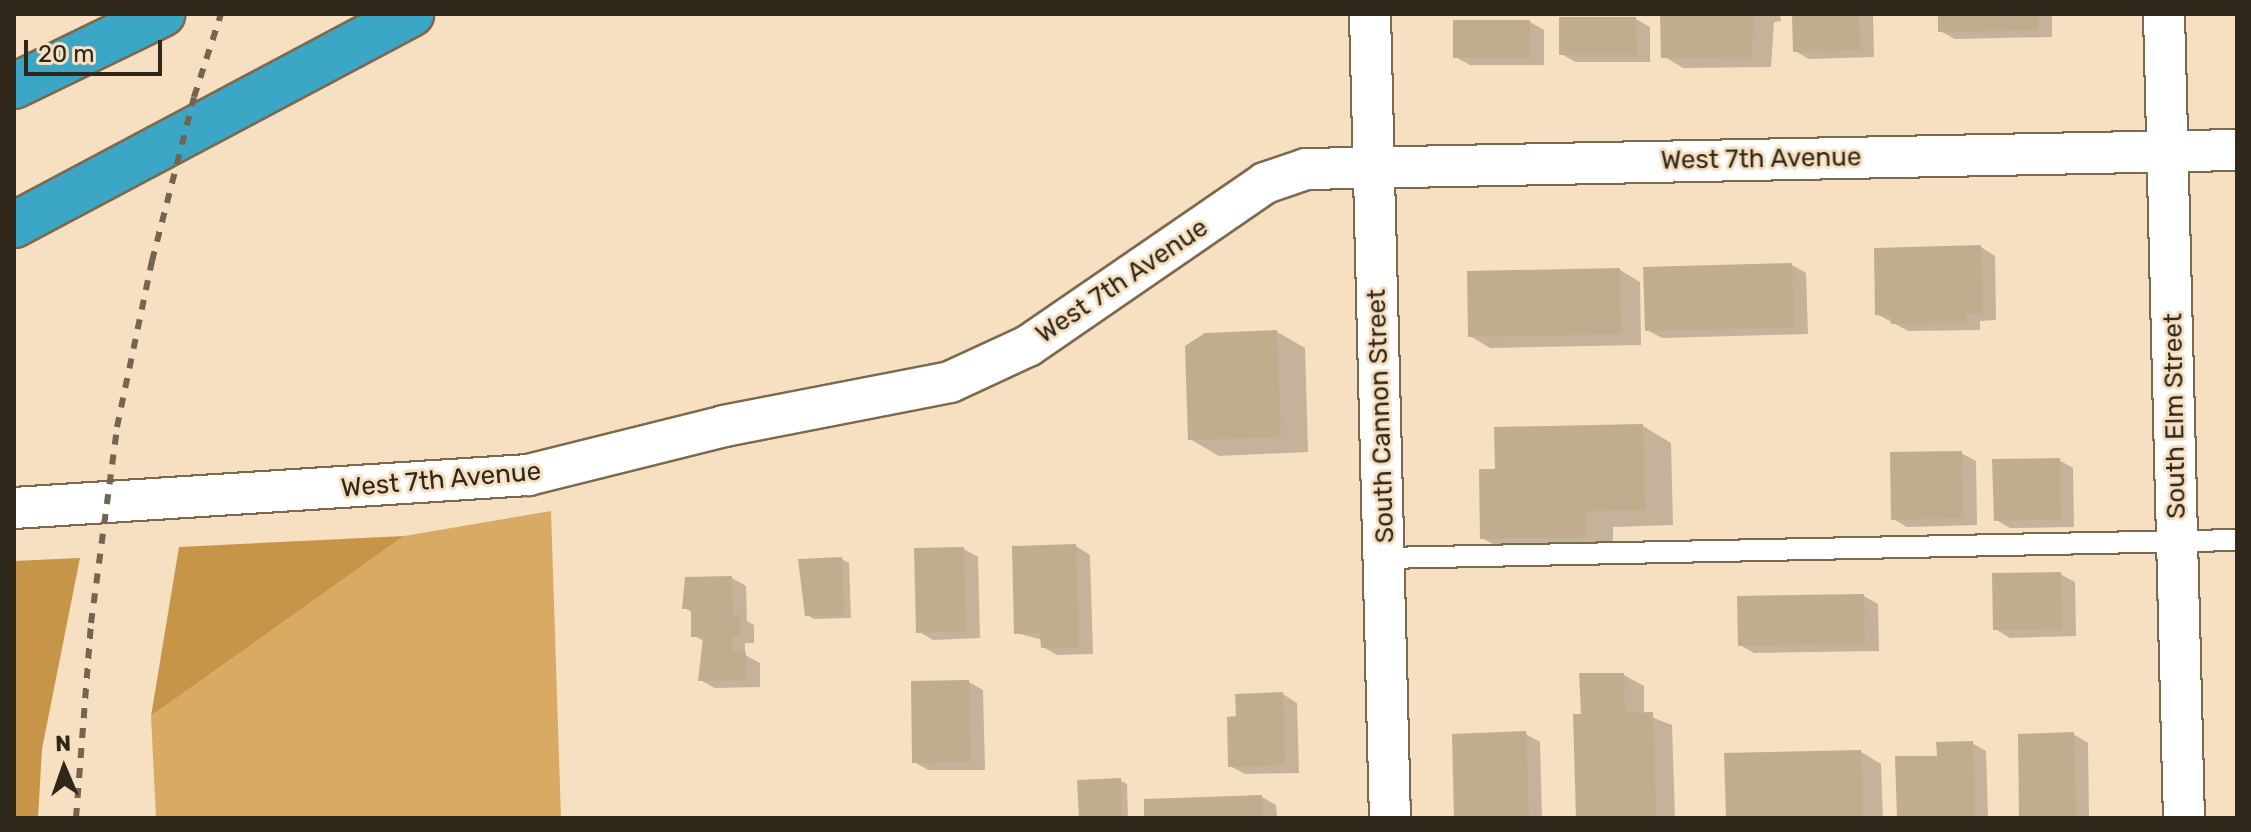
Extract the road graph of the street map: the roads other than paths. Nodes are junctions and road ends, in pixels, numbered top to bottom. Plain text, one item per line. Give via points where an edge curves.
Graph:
1 (162, 14) edge
2 (411, 14) edge
3 (1370, 14) edge
4 (2164, 14) edge
5 (14, 86) edge
6 (2237, 150) edge
7 (2168, 152) junction
8 (1373, 166) junction
9 (14, 225) edge
10 (14, 508) edge
11 (2237, 540) edge
12 (2178, 541) junction
13 (1385, 558) junction
14 (1390, 818) edge
15 (2184, 818) edge

1 - 5 highway
2 - 9 highway
3 - 8 street, South Cannon Street
4 - 7 street, South Elm Street
6 - 7 street, West 7th Avenue
7 - 8 street, West 7th Avenue
7 - 12 street, South Elm Street
8 - 10 street, West 7th Avenue via 1306,169 1278,177 1028,346 988,367 914,391 724,426 528,475
8 - 13 street, South Cannon Street
11 - 12 lane
12 - 13 lane
12 - 15 street, South Elm Street
13 - 14 street, South Cannon Street

